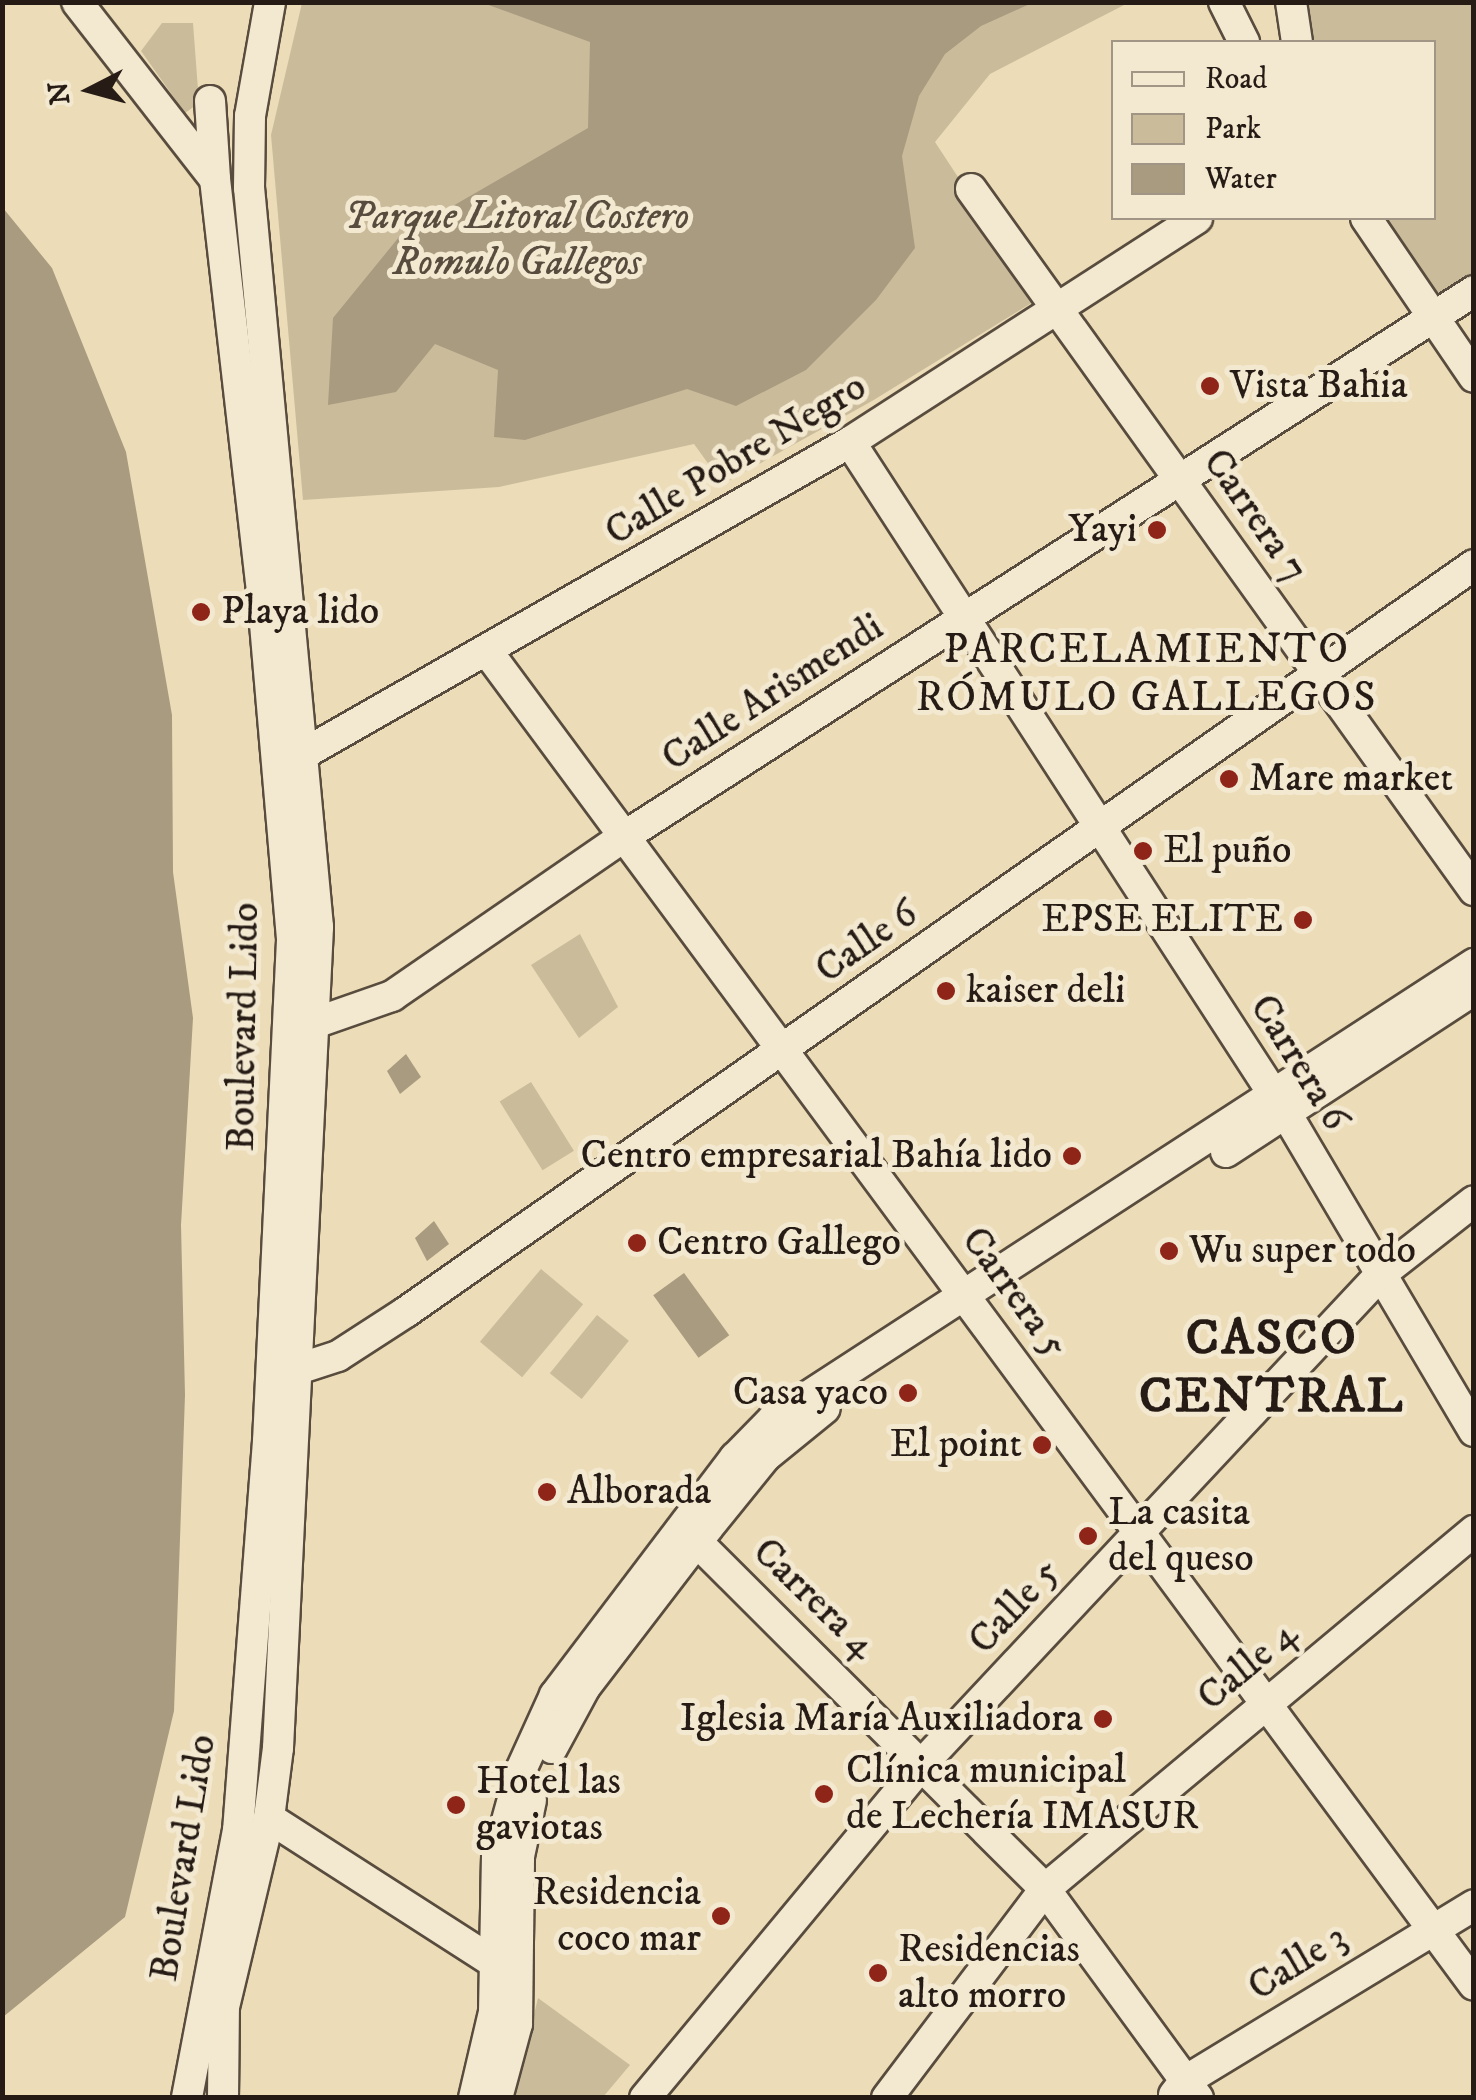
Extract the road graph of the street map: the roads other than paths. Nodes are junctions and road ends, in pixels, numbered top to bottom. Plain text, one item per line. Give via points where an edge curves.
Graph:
1 (77, 2) edge
2 (270, 2) edge
3 (1224, 2) edge
4 (1291, 2) edge
5 (1243, 40) edge
6 (1297, 40) edge
7 (210, 101) dead end
8 (215, 179) junction
9 (971, 189) dead end
10 (1194, 220) edge
11 (1367, 220) edge
12 (1474, 291) edge
13 (1055, 306) junction
14 (1435, 318) junction
15 (1474, 377) edge
16 (850, 442) junction
17 (1178, 477) junction
18 (1474, 565) edge
19 (964, 618) junction
20 (488, 651) junction
21 (1318, 674) junction
22 (305, 754) junction
23 (1101, 828) junction
24 (622, 838) junction
25 (1474, 890) edge
26 (1474, 964) edge
27 (1474, 990) edge
28 (315, 1024) junction
29 (784, 1049) junction
30 (1281, 1106) junction
31 (1474, 1201) edge
32 (1380, 1274) junction
33 (971, 1300) junction
34 (298, 1369) junction
35 (1474, 1431) edge
36 (1474, 1531) edge
37 (689, 1533) junction
38 (1138, 1534) junction
39 (1262, 1706) junction
40 (924, 1762) junction
41 (269, 1818) junction
42 (1045, 1889) junction
43 (1474, 1905) edge
44 (1434, 1925) junction
45 (496, 1964) junction
46 (1474, 1985) edge
47 (1185, 2092) edge
48 (187, 2098) edge
49 (223, 2098) edge
50 (474, 2098) edge
51 (497, 2098) edge
52 (645, 2098) edge
53 (887, 2098) edge

1 - 8 street
2 - 22 street, Boulevard Lido via 250,116 249,188
3 - 5 street
4 - 6 street
7 - 8 street, Boulevard Lido
8 - 48 street, Boulevard Lido via 262,589 292,940 268,1441 238,1830
9 - 13 street, Carrera 7
10 - 13 street, Calle Pobre Negro
11 - 14 street
12 - 14 street, Calle Arismendi
13 - 16 street, Calle Pobre Negro
13 - 17 street, Carrera 7
14 - 15 street
14 - 17 street, Calle Arismendi
16 - 19 street, Carrera 6
16 - 20 street, Calle Pobre Negro
17 - 19 street, Calle Arismendi
17 - 21 street, Carrera 7
18 - 21 street, Calle 6
19 - 23 street, Carrera 6
19 - 24 street, Calle Arismendi
20 - 22 street, Calle Pobre Negro
20 - 24 street, Carrera 5
21 - 23 street, Calle 6
21 - 25 street, Carrera 7
22 - 28 street, Boulevard Lido via 318,928
23 - 29 street, Calle 6
23 - 30 street, Carrera 6
24 - 28 street, Calle Arismendi via 392,996
24 - 29 street, Carrera 5
26 - 30 street
27 - 30 street
28 - 34 street, Boulevard Lido
29 - 33 street, Carrera 5
29 - 34 street, Calle 6 via 379,1330 338,1356
30 - 32 street, Carrera 6
30 - 33 street
31 - 32 street, Calle 5
32 - 35 street, Carrera 6
32 - 38 street, Calle 5
33 - 37 street via 800,1425
33 - 38 street, Carrera 5
34 - 41 street, Boulevard Lido
36 - 39 street, Calle 4
37 - 40 street, Carrera 4
37 - 45 street via 555,1695 521,1770 497,1857
37 - 51 street via 585,1687 538,1780 519,1856 517,2024
38 - 39 street, Carrera 5
38 - 40 street, Calle 5
39 - 42 street, Calle 4
39 - 44 street, Carrera 5
40 - 42 street, Carrera 4
40 - 52 street, Calle 5
41 - 45 street
41 - 49 street, Boulevard Lido via 224,2008
42 - 47 street, Carrera 4
42 - 53 street, Calle 4
43 - 44 street, Calle 3
44 - 46 street, Carrera 5
44 - 47 street, Calle 3
45 - 50 street via 494,2012

